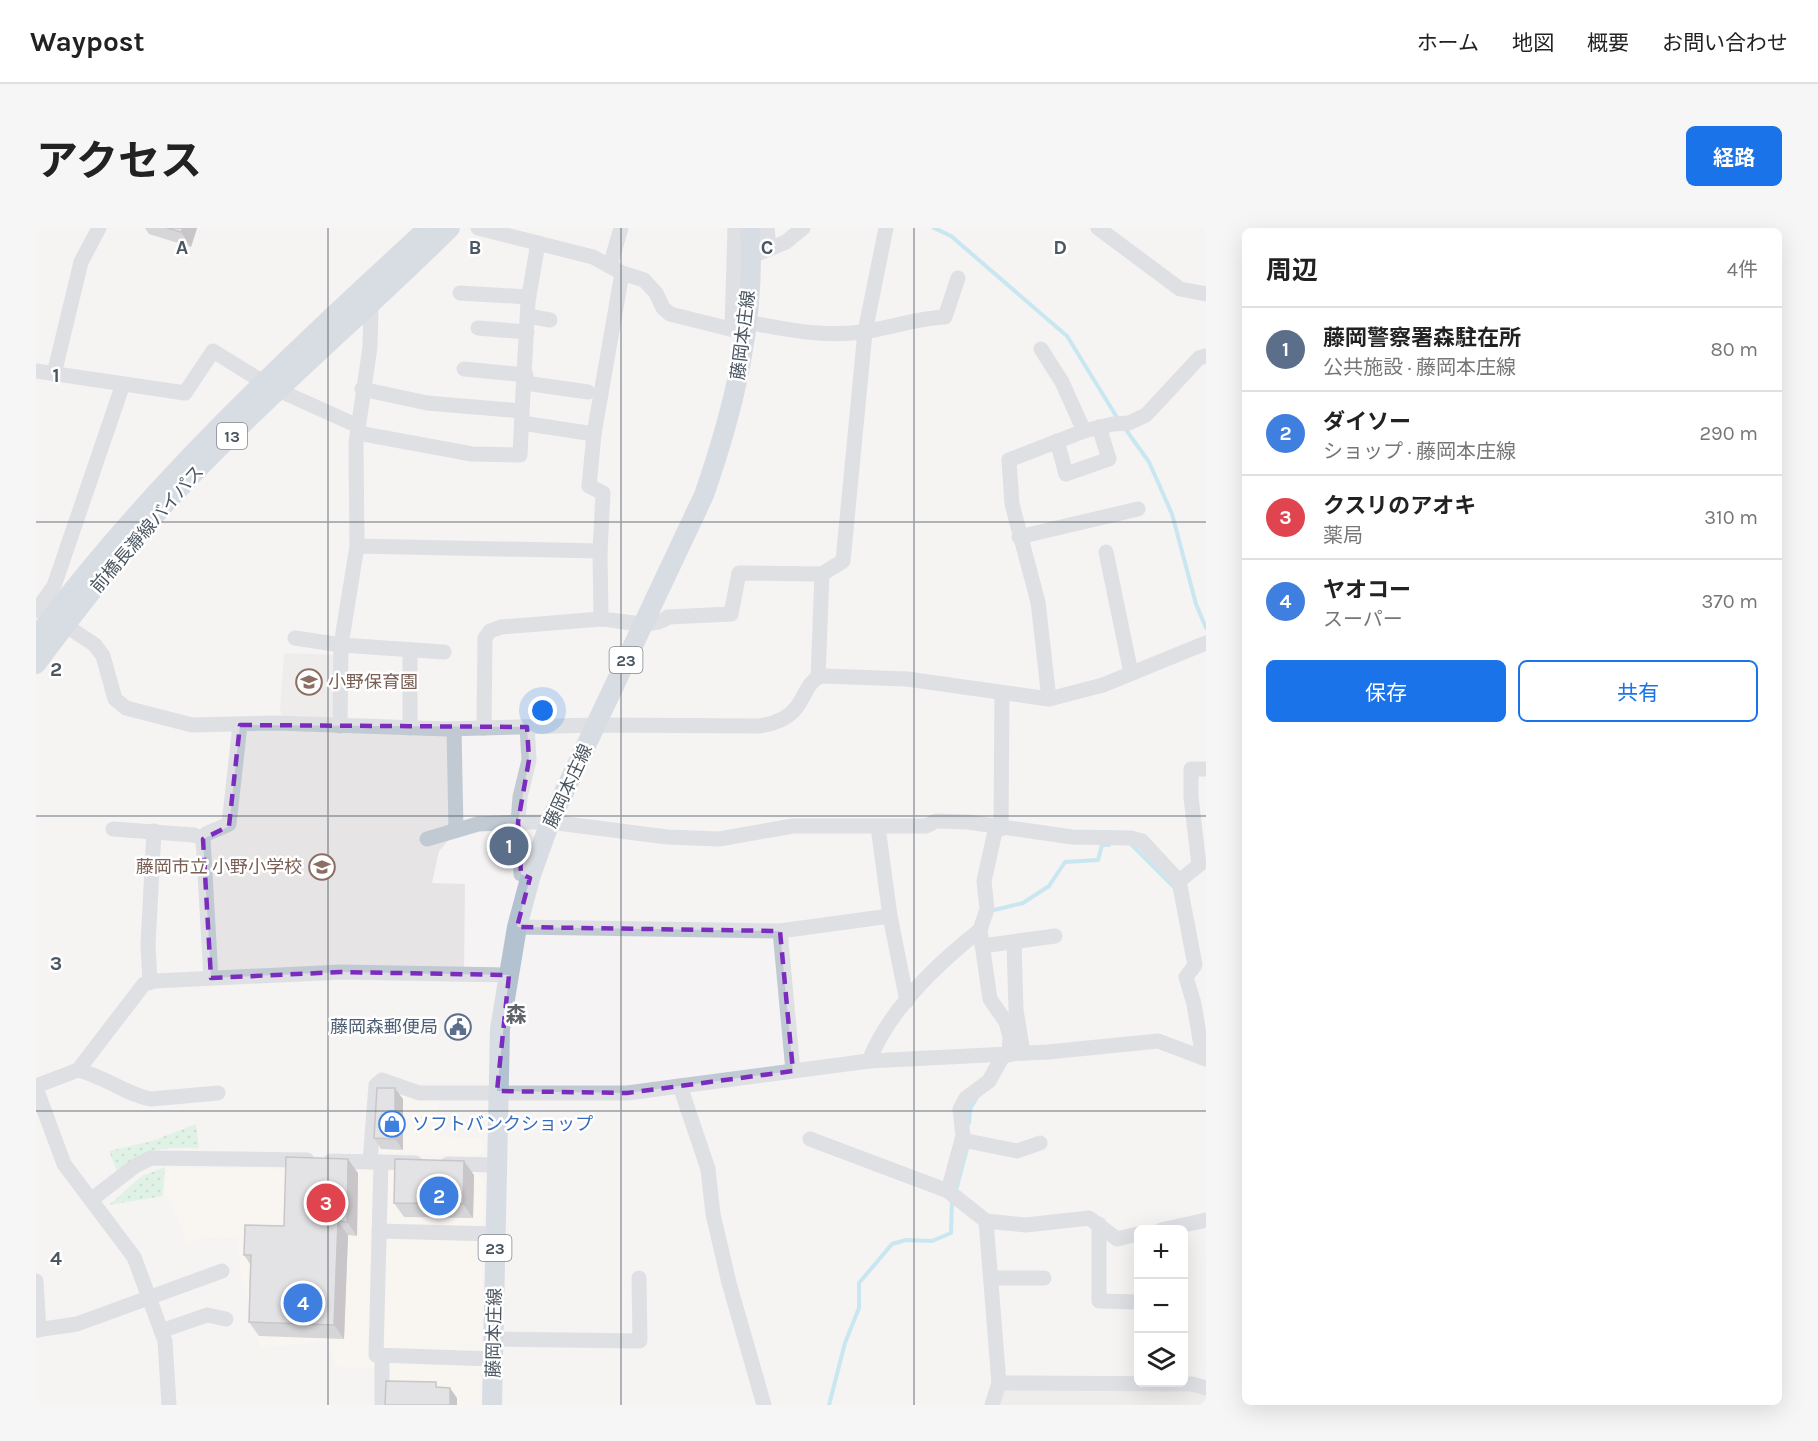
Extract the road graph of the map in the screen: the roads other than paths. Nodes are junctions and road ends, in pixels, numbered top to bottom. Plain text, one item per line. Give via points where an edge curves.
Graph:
1 (99, 228) edge
2 (428, 228) edge
3 (450, 228) edge
4 (478, 228) edge
5 (621, 228) edge
6 (735, 228) edge
7 (750, 228) edge
8 (767, 228) edge
9 (803, 228) edge
10 (886, 228) edge
11 (1098, 228) edge
12 (538, 243) junction
13 (760, 253) junction
14 (616, 270) junction
15 (958, 278) dead end
16 (460, 293) dead end
17 (1206, 294) edge
18 (529, 297) junction
19 (371, 306) junction
20 (528, 316) junction
21 (550, 320) dead end
22 (478, 328) dead end
23 (742, 328) junction
24 (527, 332) junction
25 (865, 332) junction
26 (1041, 348) dead end
27 (1206, 356) edge
28 (464, 369) dead end
29 (36, 371) edge
30 (54, 374) junction
31 (525, 379) junction
32 (123, 384) junction
33 (271, 386) junction
34 (362, 389) junction
35 (588, 392) dead end
36 (522, 417) junction
37 (1099, 427) junction
38 (358, 429) junction
39 (1084, 431) junction
40 (594, 434) junction
41 (1051, 443) junction
42 (1138, 510) dead end
43 (1019, 537) junction
44 (357, 546) junction
45 (600, 551) junction
46 (1106, 552) dead end
47 (822, 574) junction
48 (601, 619) junction
49 (644, 623) junction
50 (44, 625) edge
51 (295, 638) dead end
52 (1206, 643) edge
53 (341, 645) junction
54 (410, 650) junction
55 (444, 652) dead end
56 (36, 664) edge
57 (1131, 673) junction
58 (818, 677) junction
59 (1002, 693) junction
60 (1049, 699) junction
61 (240, 725) junction
62 (596, 725) junction
63 (340, 726) junction
64 (527, 727) junction
65 (410, 728) junction
66 (484, 728) junction
67 (454, 729) junction
68 (1206, 769) edge
69 (518, 822) junction
70 (550, 822) junction
71 (878, 827) junction
72 (999, 828) junction
73 (112, 829) dead end
74 (456, 830) junction
75 (154, 831) junction
76 (203, 839) junction
77 (427, 839) dead end
78 (530, 878) junction
79 (1179, 881) junction
80 (890, 916) junction
81 (517, 927) junction
82 (780, 931) junction
83 (1055, 936) dead end
84 (981, 938) junction
85 (1014, 942) junction
86 (509, 975) junction
87 (212, 978) junction
88 (150, 982) junction
89 (907, 1001) junction
90 (1012, 1055) junction
91 (1204, 1058) edge
92 (869, 1061) junction
93 (78, 1070) junction
94 (793, 1071) junction
95 (680, 1086) junction
96 (36, 1087) edge
97 (497, 1091) junction
98 (218, 1093) dead end
99 (810, 1139) dead end
100 (962, 1140) junction
101 (1040, 1143) dead end
102 (376, 1162) junction
103 (496, 1165) junction
104 (948, 1191) junction
105 (92, 1199) junction
106 (1206, 1220) edge
107 (986, 1221) junction
108 (1099, 1224) junction
109 (1184, 1225) edge
110 (379, 1231) junction
111 (495, 1233) junction
112 (1134, 1235) edge
113 (222, 1270) dead end
114 (639, 1278) dead end
115 (991, 1278) junction
116 (1044, 1278) dead end
117 (36, 1281) edge
118 (151, 1299) junction
119 (1134, 1302) edge
120 (226, 1319) dead end
121 (37, 1330) edge
122 (161, 1331) junction
123 (493, 1349) junction
124 (382, 1355) junction
125 (999, 1383) junction
126 (1134, 1383) edge
127 (1188, 1384) edge
128 (1206, 1388) edge
129 (169, 1405) edge
130 (382, 1405) edge
131 (492, 1405) edge
132 (764, 1405) edge
133 (992, 1405) edge

1 - 30 street via 81,262
2 - 33 main road, 前橋長瀞線バイパス / 13
3 - 19 main road, 前橋長瀞線バイパス / 13
4 - 12 street
5 - 14 street
6 - 23 street
7 - 13 main road, 藤岡本庄線 / 23
8 - 13 street
9 - 13 street via 786,242
10 - 25 street
11 - 17 street via 1180,289
12 - 14 street via 594,257
12 - 18 street
13 - 23 main road, 藤岡本庄線 / 23
14 - 23 street via 644,280 670,314
14 - 40 street
15 - 25 street via 945,317 923,317
16 - 18 street
18 - 20 street
19 - 33 main road, 前橋長瀞線バイパス / 13
19 - 34 street via 370,347
20 - 21 street
20 - 24 street
22 - 24 street
23 - 25 street via 825,334
23 - 49 main road, 藤岡本庄線 / 23 via 736,392 716,461
24 - 31 street
25 - 47 street via 843,561
26 - 39 street via 1062,382
27 - 37 street via 1199,358 1146,415 1129,423
28 - 31 street
29 - 30 street
30 - 32 street
31 - 35 street
31 - 36 street
32 - 33 street via 185,393 213,351
32 - 50 street
33 - 38 street
33 - 50 main road, 前橋長瀞線バイパス / 13 via 189,478
34 - 36 street
34 - 38 street
36 - 38 street via 520,455 472,454
36 - 40 street
37 - 39 street
37 - 41 street via 1109,459 1066,474
38 - 44 street
39 - 41 street
40 - 45 street via 589,486 603,493
41 - 43 street via 1009,460
42 - 43 street
43 - 60 street via 1038,602
44 - 45 street
44 - 53 street
45 - 48 street
46 - 57 street
47 - 49 street via 739,573 731,614 668,617 662,622
47 - 58 street
48 - 49 street
48 - 66 street via 501,627 490,632 485,638
49 - 62 main road, 藤岡本庄線 / 23
50 - 56 main road, 前橋長瀞線バイパス / 13
50 - 61 street via 95,645 103,656 115,699 126,708 192,725
51 - 53 street
52 - 57 street
53 - 54 street
53 - 63 street
54 - 55 street
54 - 65 street
57 - 60 street
58 - 59 street via 907,679
58 - 62 street via 796,708 776,723
59 - 60 street
59 - 72 street
61 - 63 street
61 - 76 street via 229,824
62 - 64 street
62 - 70 main road, 藤岡本庄線 / 23
63 - 65 street
64 - 66 street
64 - 69 street via 530,760
65 - 67 street
66 - 67 street
67 - 74 street
68 - 79 street via 1191,769 1199,865
69 - 70 street
69 - 74 street via 478,824
69 - 78 street via 521,874
70 - 71 street via 667,837 719,839 794,826
70 - 78 main road, 藤岡本庄線 / 23
71 - 72 street via 926,826 936,821
71 - 80 street
72 - 79 street via 1096,840 1142,841
72 - 84 street via 984,881 987,909
73 - 75 street
74 - 77 street
75 - 76 street
75 - 88 street
76 - 87 street
78 - 81 main road, 藤岡本庄線 / 23
79 - 91 street via 1194,965 1186,977
80 - 82 street
80 - 89 street
81 - 82 street
81 - 86 main road, 藤岡本庄線 / 23
82 - 94 street
83 - 85 street
84 - 85 street
84 - 89 street via 952,951
84 - 90 street via 990,999 1006,1022
85 - 90 street via 1016,1011
86 - 87 street via 341,972
86 - 97 main road, 藤岡本庄線 / 23 via 500,1029
87 - 88 street
88 - 93 street via 144,984
89 - 92 street via 883,1030
90 - 91 street via 1158,1041
90 - 92 street
90 - 100 street via 966,1098 960,1109
92 - 94 street
93 - 96 street
93 - 98 street via 151,1099
94 - 95 street
95 - 97 street via 627,1093
95 - 132 street via 708,1169 713,1214 729,1283
96 - 105 street via 64,1164
97 - 102 street via 419,1093 382,1080 376,1085
97 - 103 main road, 藤岡本庄線 / 23
99 - 104 street
100 - 101 street via 1017,1150
100 - 104 street
102 - 103 street
102 - 105 street via 151,1158
102 - 110 street
103 - 111 main road, 藤岡本庄線 / 23
104 - 107 street
105 - 118 street via 134,1257
106 - 109 street
107 - 108 street via 1026,1225 1089,1218
107 - 115 street
108 - 112 street via 1117,1239
108 - 119 street via 1099,1301
110 - 111 street
110 - 124 street via 376,1355
111 - 123 main road, 藤岡本庄線 / 23
113 - 118 street
114 - 123 street via 640,1341
115 - 116 street
115 - 125 street
117 - 121 street
118 - 121 street via 77,1324
118 - 122 street
120 - 122 street via 207,1315
122 - 129 street
123 - 124 street
123 - 131 main road, 藤岡本庄線 / 23
124 - 130 street
125 - 126 street
125 - 133 street
127 - 128 street

